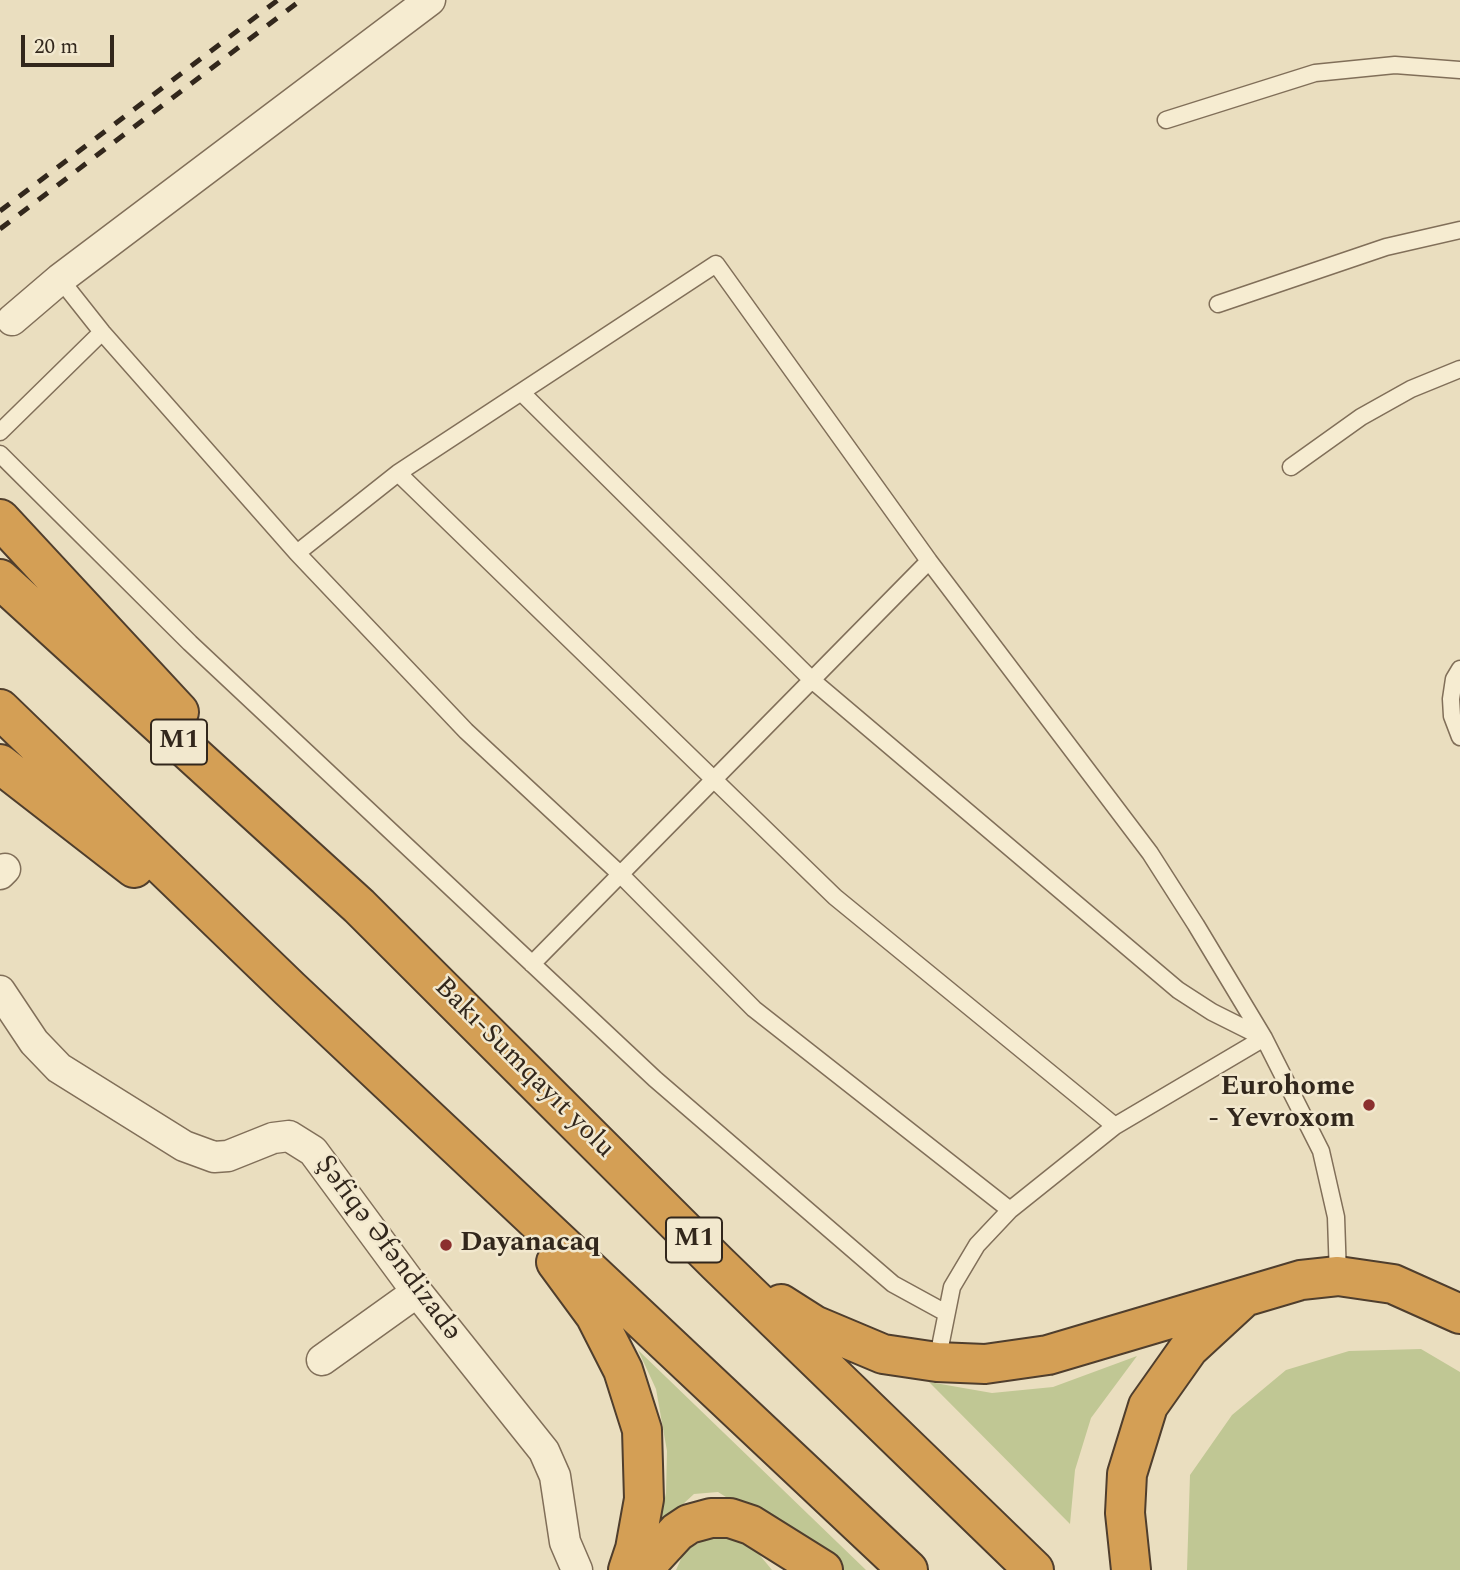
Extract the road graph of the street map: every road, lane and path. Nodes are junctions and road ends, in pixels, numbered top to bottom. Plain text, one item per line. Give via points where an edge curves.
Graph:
1 (430, 0) edge
2 (1460, 70) edge
3 (1166, 120) dead end
4 (1460, 230) edge
5 (60, 279) junction
6 (1218, 304) dead end
7 (12, 320) dead end
8 (102, 332) junction
9 (1460, 369) edge
10 (523, 394) junction
11 (0, 432) edge
12 (0, 454) edge
13 (1290, 467) dead end
14 (398, 474) junction
15 (0, 519) edge
16 (296, 553) junction
17 (929, 561) junction
18 (0, 579) edge
19 (1460, 668) edge
20 (813, 681) junction
21 (0, 709) edge
22 (1460, 737) edge
23 (0, 764) edge
24 (713, 780) junction
25 (619, 873) junction
26 (359, 906) junction
27 (532, 964) junction
28 (290, 989) junction
29 (0, 990) edge
30 (12, 1028) edge
31 (1264, 1038) junction
32 (1115, 1126) junction
33 (471, 1157) junction
34 (1010, 1210) junction
35 (717, 1263) junction
36 (1338, 1276) junction
37 (417, 1292) junction
38 (1249, 1293) junction
39 (946, 1313) junction
40 (1460, 1314) edge
41 (322, 1360) dead end
42 (937, 1362) junction
43 (577, 1570) edge
44 (628, 1570) edge
45 (642, 1570) edge
46 (823, 1570) edge
47 (908, 1570) edge
48 (1034, 1570) edge
49 (1131, 1570) edge

1 - 5 street
2 - 3 lane via 1395,65 1315,73
4 - 6 lane via 1386,247
5 - 7 street
5 - 8 lane
8 - 11 lane
8 - 16 lane
9 - 13 lane via 1371,411
10 - 14 lane
10 - 17 lane via 716,264
10 - 20 lane
12 - 27 lane via 190,643
14 - 16 lane
14 - 24 lane
15 - 26 highway
16 - 25 lane via 466,731
17 - 20 lane
17 - 31 lane via 1150,853
18 - 26 highway, Bakı-Sumqayıt yolu / M1
19 - 22 lane via 1451,699
20 - 24 lane
20 - 31 lane via 1158,974 1212,1012
21 - 28 highway
23 - 28 highway
24 - 25 lane
24 - 32 lane via 835,897
25 - 27 lane
25 - 34 lane via 754,1009
26 - 35 highway, Bakı-Sumqayıt yolu / M1
27 - 39 lane via 655,1079 893,1284
28 - 33 highway
29 - 30 street, Şəfiqə Əfəndizadə
30 - 37 street, Şəfiqə Əfəndizadə via 59,1068 184,1146 214,1157 273,1138 301,1140
31 - 32 lane
31 - 36 lane via 1321,1151 1336,1217
32 - 34 lane
33 - 44 highway via 595,1315 635,1403 642,1430 644,1499
33 - 47 highway
34 - 39 lane via 963,1267
35 - 42 highway via 814,1325 883,1354
35 - 48 highway, Bakı-Sumqayıt yolu / M1
36 - 38 highway
36 - 40 highway via 1393,1284
37 - 41 street
37 - 43 street, Şəfiqə Əfəndizadə via 544,1451 555,1476 565,1542
38 - 42 highway via 1048,1354 985,1364
38 - 49 highway via 1189,1348 1147,1406 1127,1474 1125,1513
39 - 42 lane
45 - 46 highway via 677,1532 711,1518 751,1525

